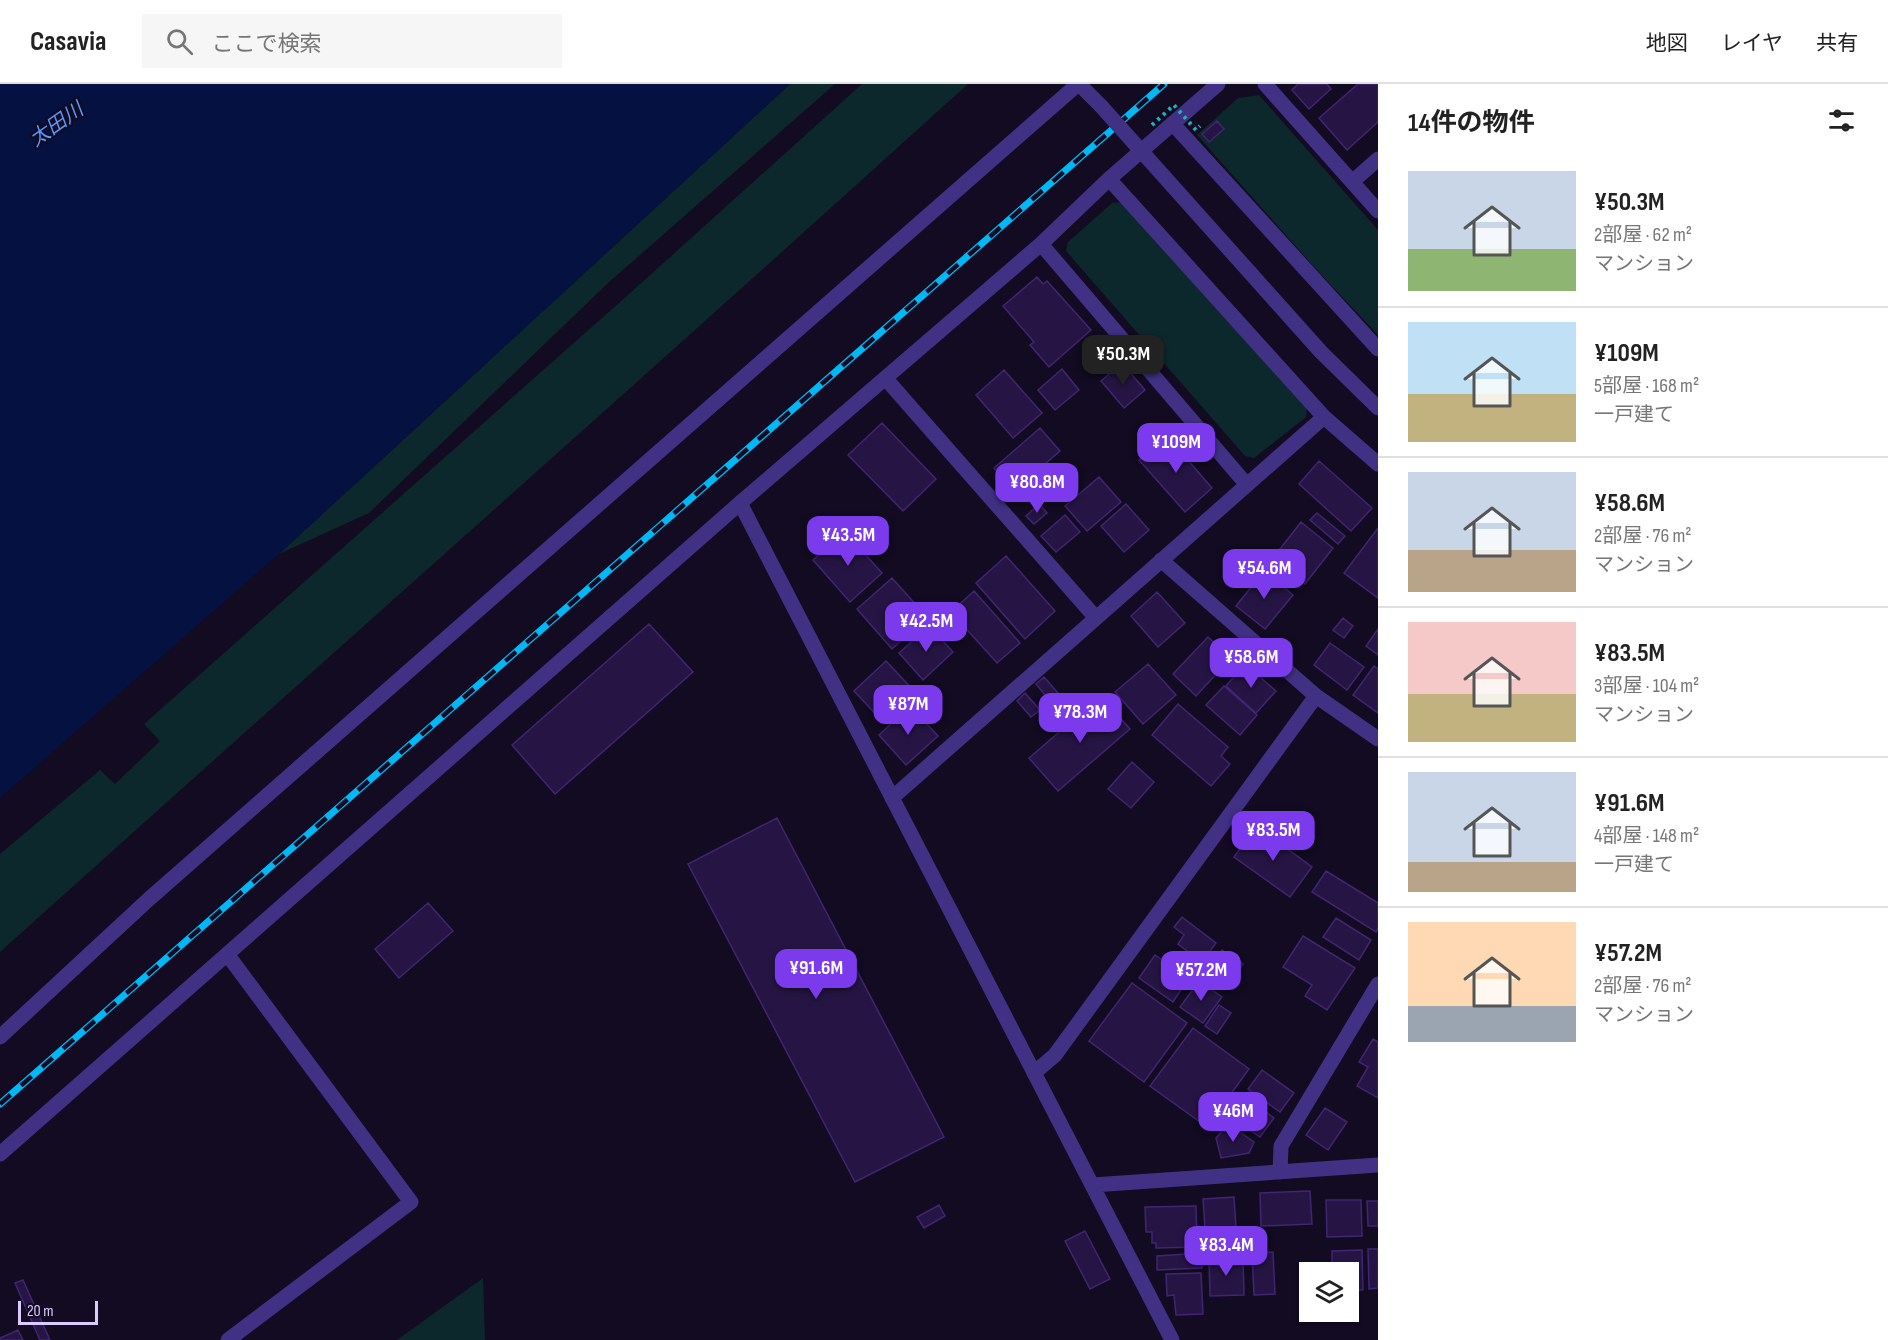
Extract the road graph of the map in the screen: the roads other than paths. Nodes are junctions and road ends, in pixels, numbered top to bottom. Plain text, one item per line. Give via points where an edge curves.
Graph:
1 (1079, 84) edge
2 (1218, 84) edge
3 (1265, 84) edge
4 (1173, 124) junction
5 (1378, 159) edge
6 (1109, 179) junction
7 (1352, 182) junction
8 (1378, 211) edge
9 (1041, 244) junction
10 (1378, 349) edge
11 (886, 379) junction
12 (1378, 408) edge
13 (1324, 417) junction
14 (1378, 464) edge
15 (1247, 485) junction
16 (740, 503) junction
17 (1161, 560) junction
18 (1096, 618) junction
19 (1316, 696) junction
20 (1378, 739) edge
21 (892, 798) junction
22 (227, 954) junction
23 (1378, 984) edge
24 (0, 1037) edge
25 (1034, 1073) junction
26 (0, 1154) edge
27 (1378, 1166) edge
28 (1280, 1172) junction
29 (1093, 1185) junction
30 (228, 1340) edge
31 (1172, 1340) edge

1 - 12 street, bridge via 1321,352
1 - 24 street via 149,899
2 - 4 street
3 - 7 street
4 - 6 street
4 - 10 street
5 - 7 street
6 - 9 street
6 - 13 street
7 - 8 street
9 - 11 street
9 - 15 street
11 - 16 street
11 - 18 street
13 - 14 street
13 - 15 street
15 - 17 street
16 - 21 street
16 - 22 street
17 - 18 street
17 - 19 street
18 - 21 street
19 - 20 street
19 - 25 street via 1055,1055
21 - 25 street
22 - 26 street
22 - 30 street via 411,1202
23 - 28 street via 1281,1146
25 - 29 street
27 - 28 street
28 - 29 street
29 - 31 street

